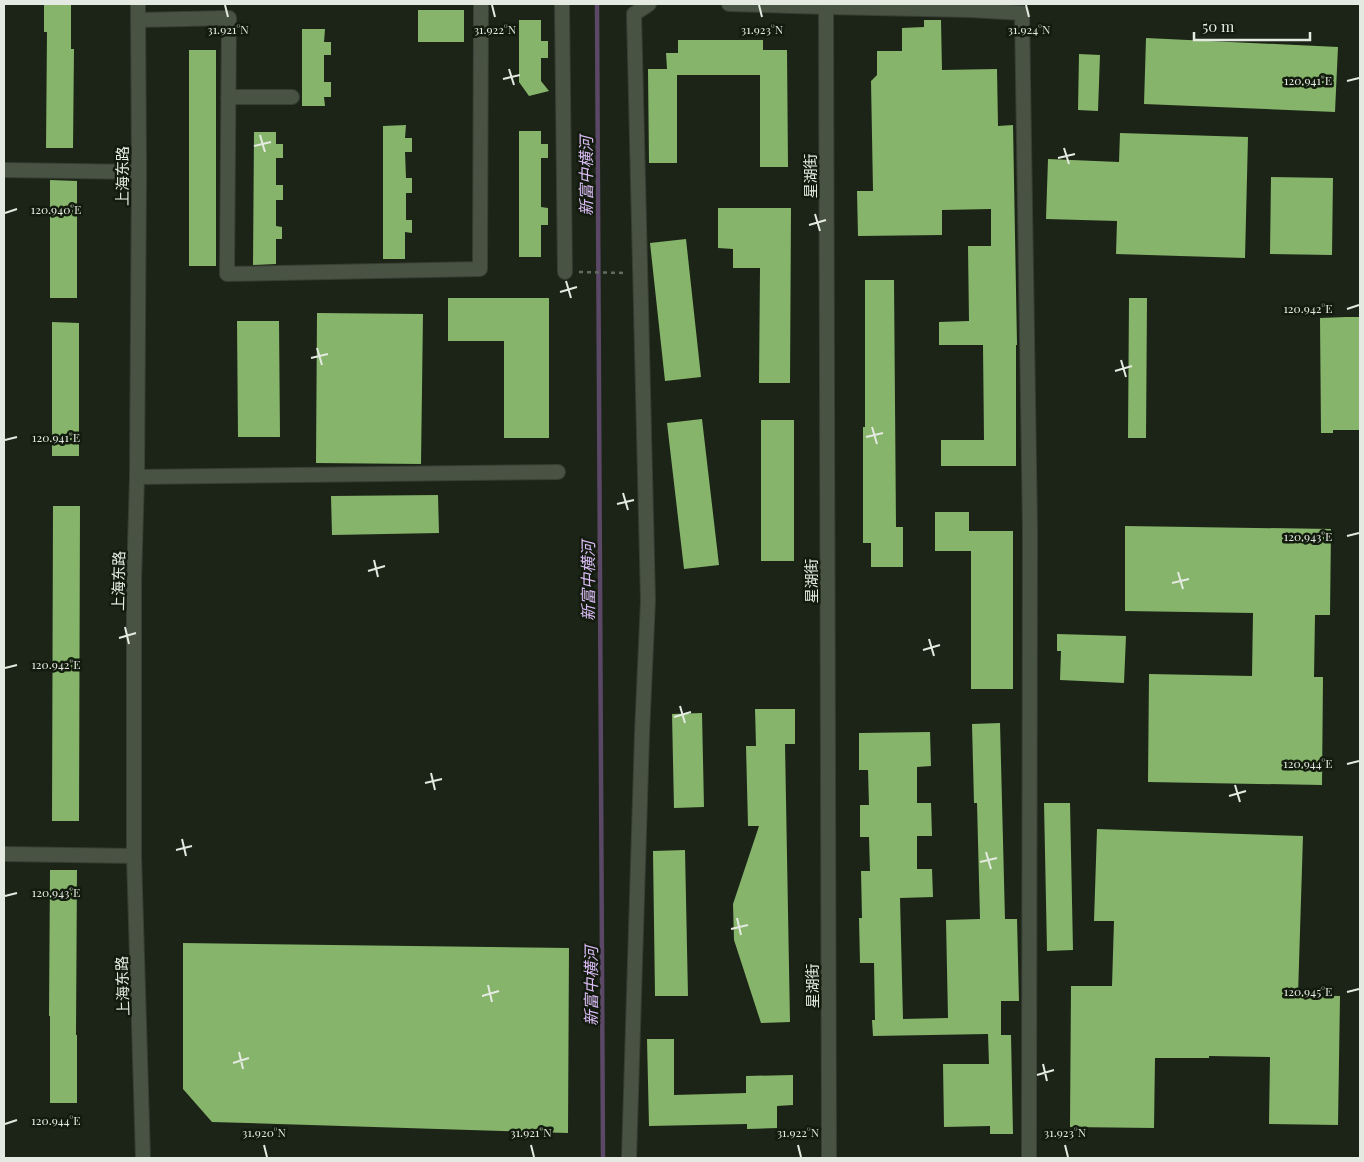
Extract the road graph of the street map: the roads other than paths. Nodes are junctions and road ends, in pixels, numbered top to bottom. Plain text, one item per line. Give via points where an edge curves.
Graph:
1 (138, 4) edge
2 (481, 4) edge
3 (562, 4) edge
4 (729, 4) edge
5 (643, 5) edge
6 (826, 6) edge
7 (970, 7) edge
8 (138, 20) junction
9 (228, 97) junction
10 (292, 97) dead end
11 (4, 170) edge
12 (138, 172) junction
13 (565, 272) dead end
14 (558, 472) dead end
15 (137, 477) junction
16 (4, 854) edge
17 (134, 856) junction
18 (144, 1158) edge
19 (629, 1158) edge
20 (829, 1158) edge
21 (1029, 1158) edge

1 - 8 street, 上海东路
2 - 9 street via 480,269 226,274
3 - 13 street
4 - 6 street
5 - 19 street via 634,14 648,600
6 - 7 street
6 - 20 street, 星湖街
7 - 21 street via 1022,13 1030,529
8 - 9 street via 229,18
8 - 12 street, 上海东路
9 - 10 street
11 - 12 street
12 - 15 street, 上海东路
14 - 15 street
15 - 17 street, 上海东路
16 - 17 street
17 - 18 street, 上海东路

